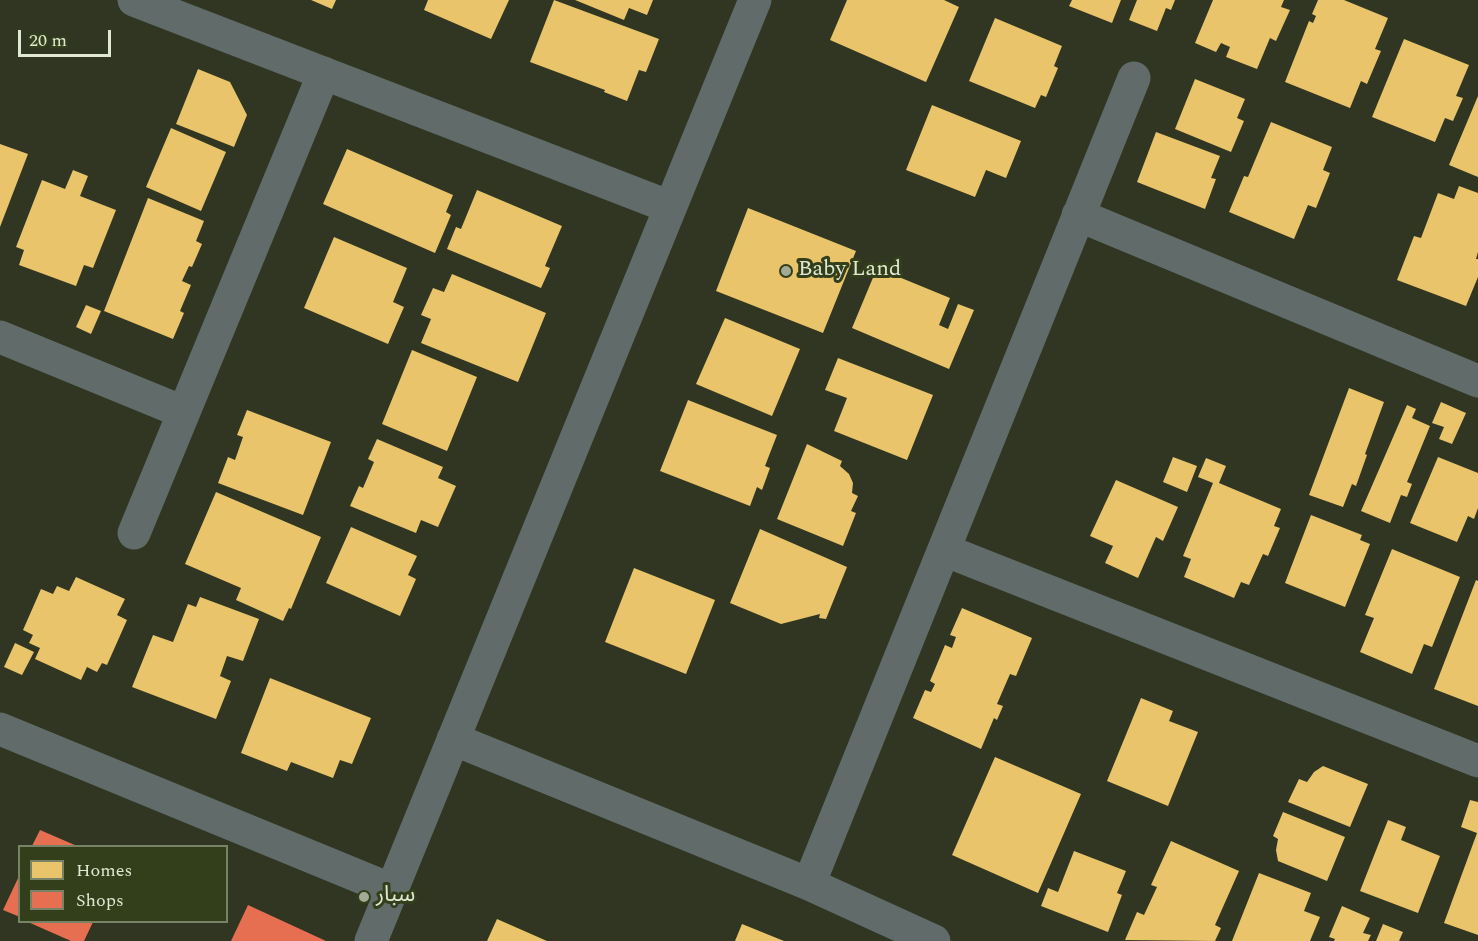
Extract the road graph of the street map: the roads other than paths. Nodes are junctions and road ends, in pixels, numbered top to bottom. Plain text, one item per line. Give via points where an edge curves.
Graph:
1 (134, 0) edge
2 (755, 0) edge
3 (324, 73) junction
4 (1134, 78) dead end
5 (670, 207) junction
6 (1078, 215) junction
7 (0, 338) edge
8 (1478, 381) edge
9 (183, 412) junction
10 (134, 533) dead end
11 (944, 550) junction
12 (0, 729) edge
13 (453, 739) junction
14 (1478, 760) edge
15 (809, 884) junction
16 (392, 890) junction
17 (371, 941) edge
18 (934, 941) edge

1 - 3 street
2 - 5 street
3 - 5 street
3 - 9 street
4 - 6 street
5 - 13 street
6 - 8 street
6 - 11 street
7 - 9 street
9 - 10 street
11 - 14 street
11 - 15 street
12 - 16 street
13 - 15 street
13 - 16 street
15 - 18 street
16 - 17 street

